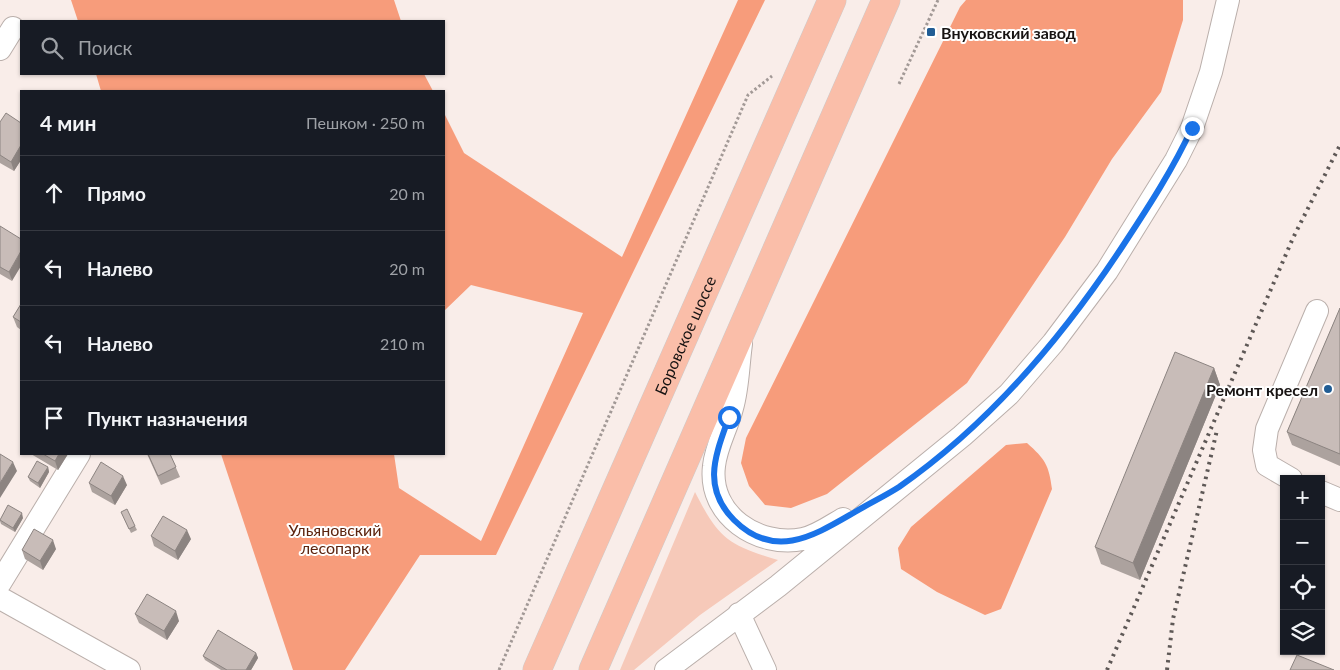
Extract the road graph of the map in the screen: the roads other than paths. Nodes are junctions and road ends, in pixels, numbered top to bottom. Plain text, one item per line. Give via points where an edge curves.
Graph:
1 (832, 0) edge
2 (886, 0) edge
3 (1228, 0) edge
4 (12, 28) dead end
5 (0, 49) edge
6 (1317, 311) dead end
7 (742, 328) junction
8 (78, 455) edge
9 (1284, 475) edge
10 (898, 487) junction
11 (1325, 494) edge
12 (1340, 500) edge
13 (0, 583) edge
14 (0, 598) edge
15 (739, 614) junction
16 (129, 670) edge
17 (537, 670) edge
18 (593, 670) edge
19 (666, 670) edge
20 (764, 670) edge

1 - 17 main road, Боровское шоссе
2 - 7 main road
3 - 10 street via 1211,72 1188,136 1112,264 1053,343 1009,394
4 - 5 street
6 - 9 street via 1267,429 1264,450 1267,465
7 - 10 street via 732,409 713,467 716,490 733,519 751,534 765,538 784,541 805,539
7 - 18 main road
8 - 13 street
10 - 15 street
11 - 12 street
14 - 16 street
15 - 19 street
15 - 20 street

